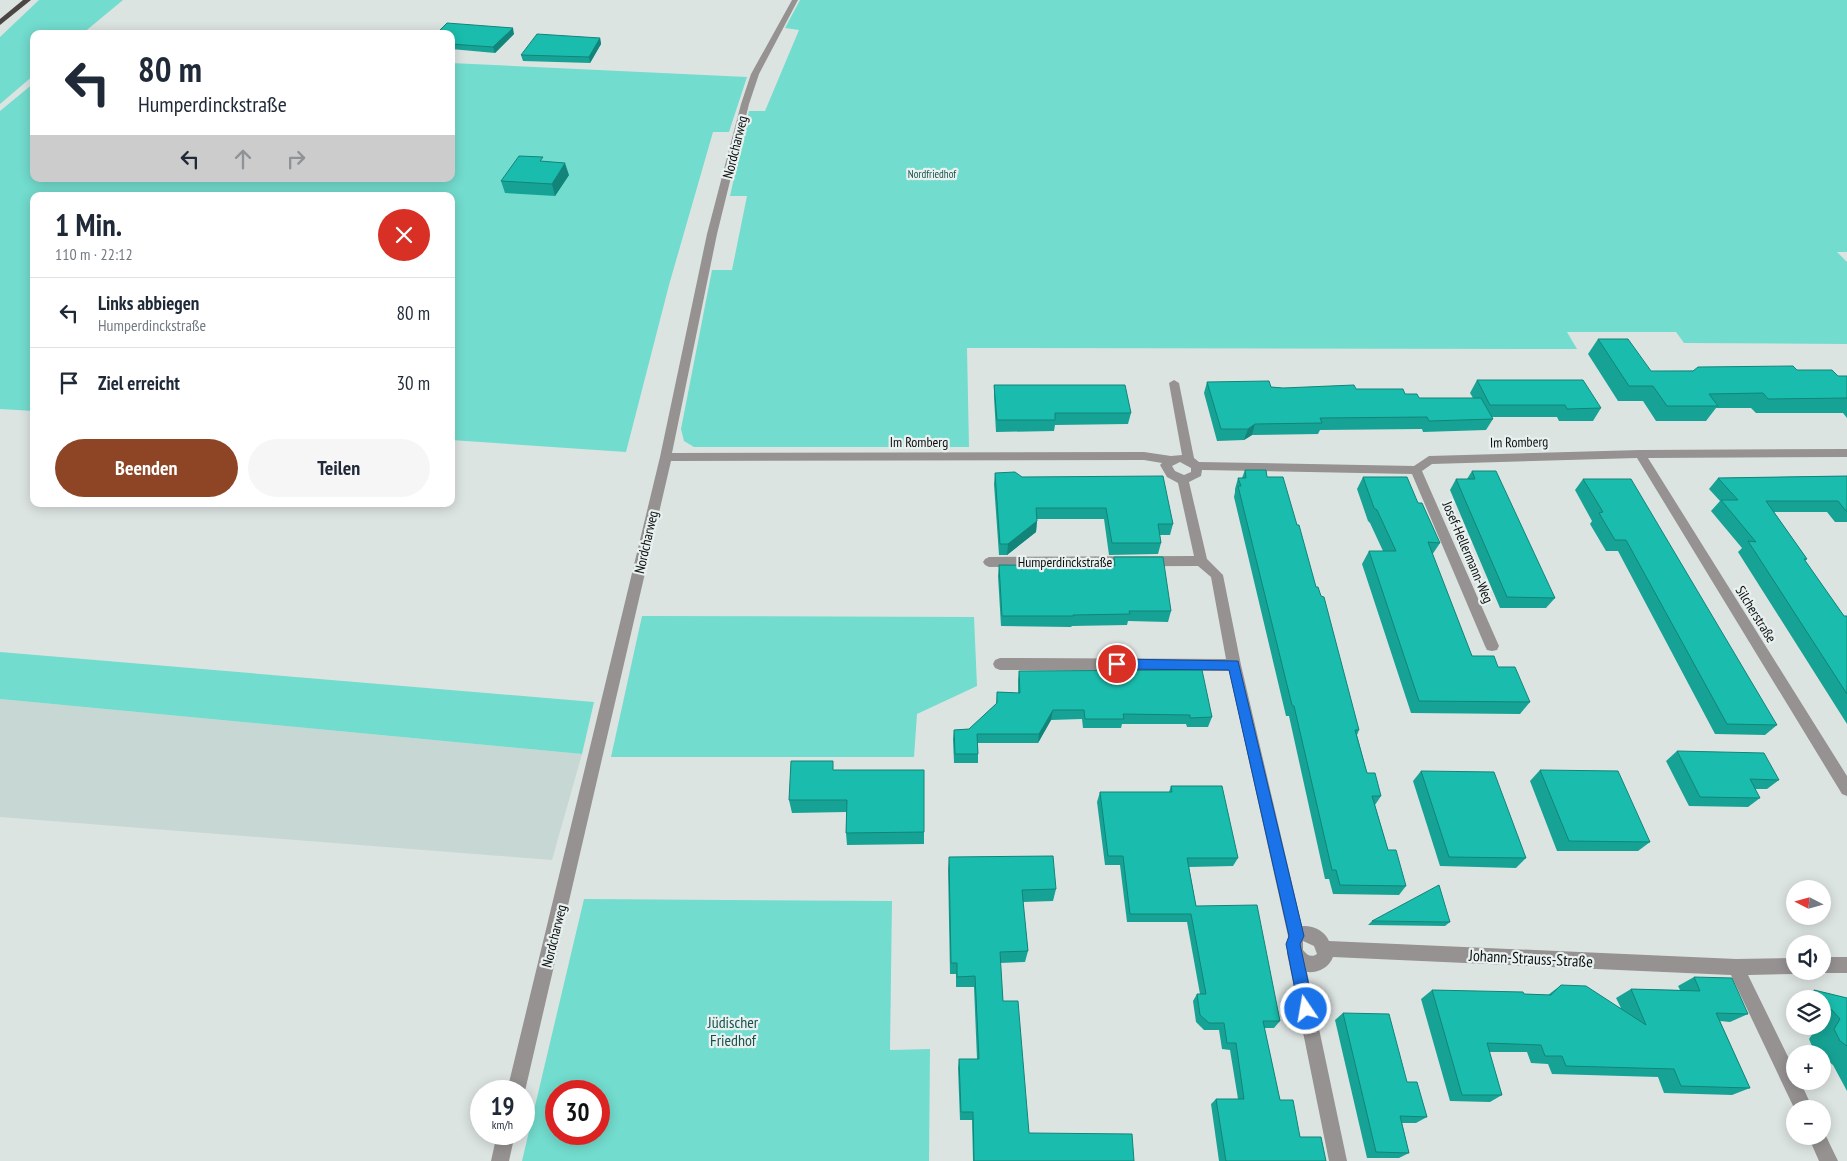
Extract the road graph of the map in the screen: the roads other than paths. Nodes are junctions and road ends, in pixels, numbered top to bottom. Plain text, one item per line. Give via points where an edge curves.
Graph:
1 (27, 0) edge
2 (795, 0) edge
3 (0, 23) edge
4 (1174, 383) dead end
5 (1847, 453) edge
6 (1640, 454) junction
7 (666, 457) junction
8 (1171, 460) junction
9 (1192, 463) junction
10 (1416, 470) junction
11 (1183, 480) junction
12 (1201, 561) junction
13 (989, 562) dead end
14 (1492, 646) dead end
15 (1000, 664) dead end
16 (1234, 665) junction
17 (1847, 789) edge
18 (1296, 945) junction
19 (1326, 949) junction
20 (1831, 965) edge
21 (1847, 965) edge
22 (1786, 966) edge
23 (1736, 967) junction
24 (519, 1080) edge
25 (1800, 1100) edge
26 (504, 1145) edge
27 (1821, 1145) edge
28 (500, 1161) edge
29 (1338, 1161) edge
30 (1829, 1161) edge

1 - 3 highway
2 - 7 street, Nordcharweg via 755,74 745,104 712,234
4 - 9 street
5 - 6 street, Im Romberg
6 - 10 street, Im Romberg via 1430,460
6 - 17 street, Silcherstraße
7 - 8 street, Im Romberg via 1144,456
7 - 24 street, Nordcharweg
8 - 9 street, Im Romberg via 1180,458
8 - 11 street via 1166,465 1167,472
9 - 10 street, Im Romberg
9 - 11 street via 1197,473
10 - 14 street, Josef-Hellermann-Weg
11 - 12 street
12 - 13 street, Humperdinckstraße
12 - 16 street via 1217,575
15 - 16 street
16 - 18 street
18 - 19 street via 1303,933 1313,934
18 - 19 street via 1302,961 1311,965 1320,964
18 - 29 street
19 - 23 street, Johann-Strauss-Straße
20 - 21 street
22 - 23 street, Johann-Strauss-Straße
23 - 25 street
26 - 28 street
27 - 30 street

